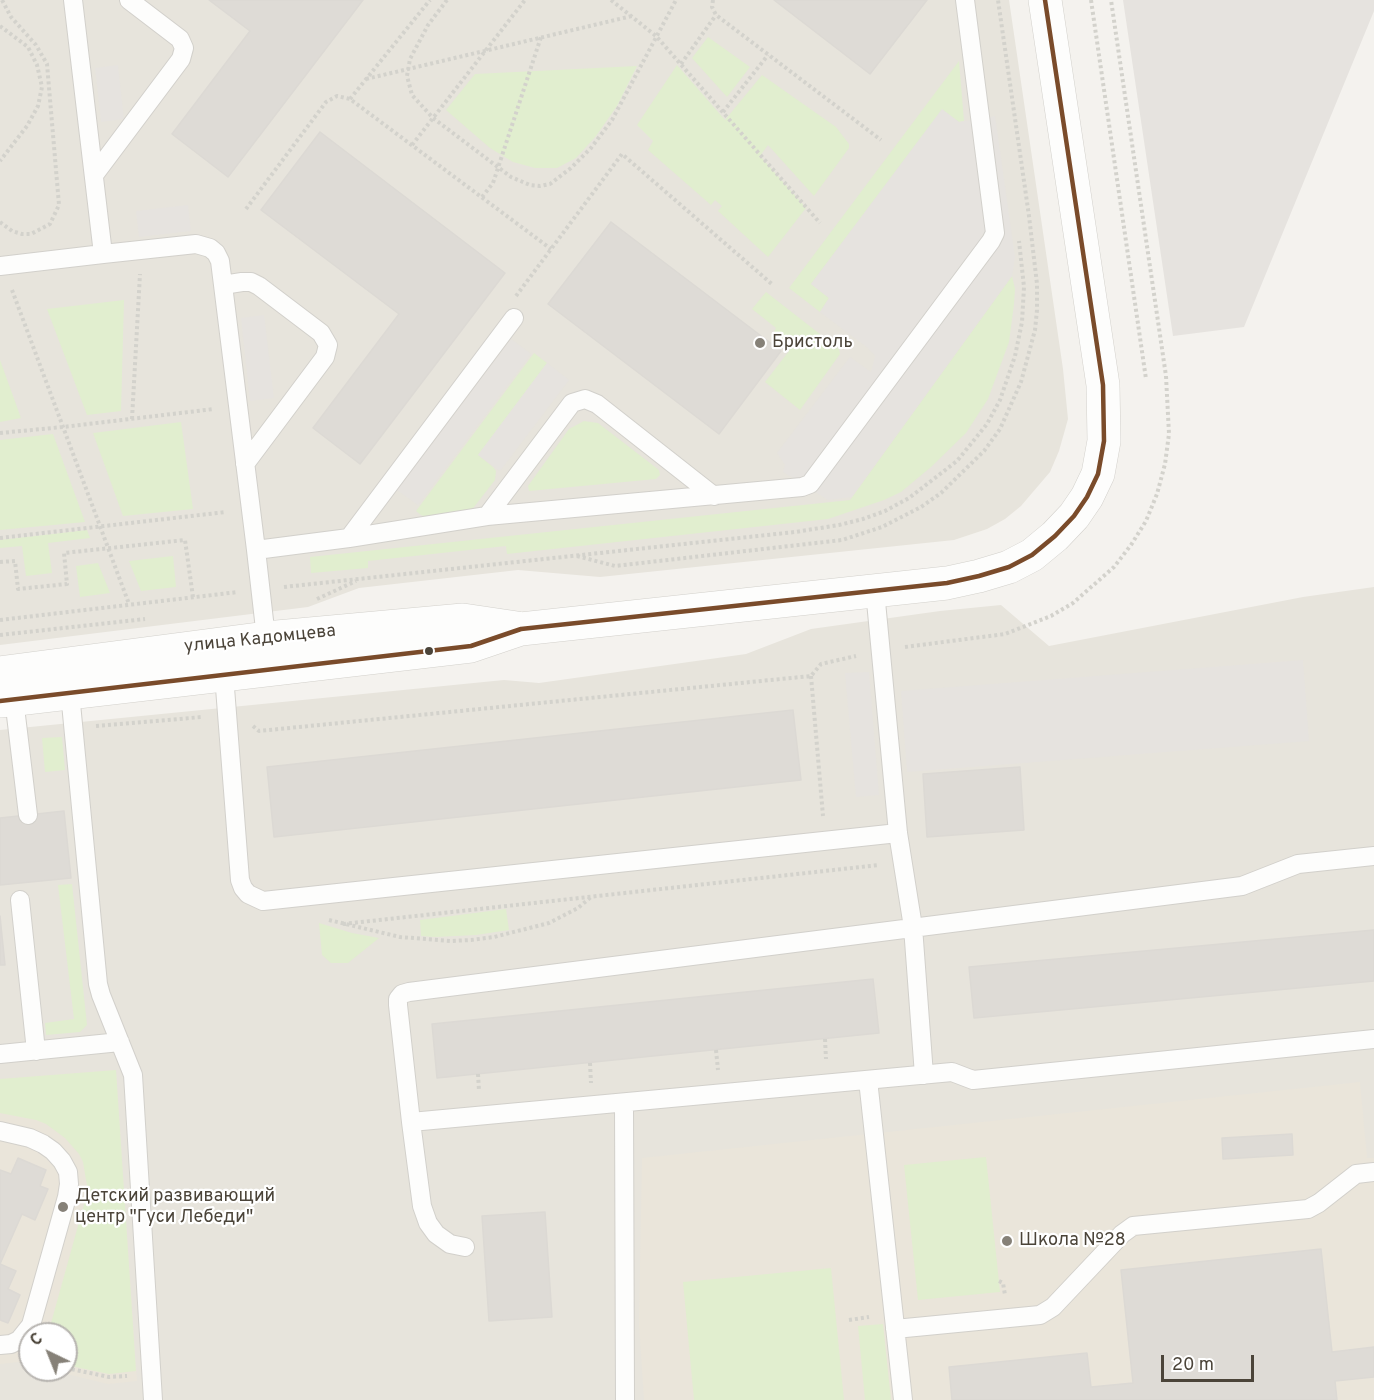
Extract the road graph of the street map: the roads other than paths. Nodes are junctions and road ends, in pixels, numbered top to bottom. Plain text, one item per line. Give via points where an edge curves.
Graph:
1 (73, 0) edge
2 (129, 0) edge
3 (965, 0) edge
4 (1045, 0) edge
5 (94, 175) junction
6 (103, 255) junction
7 (0, 266) edge
8 (223, 285) junction
9 (513, 309) road end
10 (245, 464) junction
11 (714, 496) junction
12 (488, 516) junction
13 (349, 538) junction
14 (256, 550) junction
15 (875, 591) junction
16 (521, 629) junction
17 (266, 638) junction
18 (224, 675) junction
19 (5, 691) edge
20 (70, 693) junction
21 (28, 815) dead end
22 (898, 833) junction
23 (1374, 856) edge
24 (20, 900) dead end
25 (913, 927) junction
26 (1374, 1039) edge
27 (120, 1042) junction
28 (36, 1051) junction
29 (0, 1054) edge
30 (924, 1075) junction
31 (868, 1080) junction
32 (624, 1103) junction
33 (411, 1122) junction
34 (0, 1131) edge
35 (1374, 1172) edge
36 (465, 1247) dead end
37 (895, 1329) junction
38 (0, 1345) edge
39 (153, 1400) edge
40 (624, 1400) edge
41 (903, 1400) edge

1 - 5 lane
2 - 5 lane via 180,39 184,48 181,59
3 - 11 lane via 994,237 810,484
4 - 15 street, улица Кадомцева via 1103,385 1104,441 1098,474 1074,516 1032,555 979,576
5 - 6 lane
6 - 7 lane
6 - 8 lane via 203,245 216,253
8 - 10 lane
8 - 10 lane via 251,282 259,286 321,333 328,345 325,357
9 - 13 lane
10 - 14 lane
11 - 12 lane
11 - 12 lane via 597,404 585,399 568,407
12 - 13 lane
13 - 14 lane
14 - 17 lane
15 - 16 street, улица Кадомцева
15 - 22 lane via 880,651 896,731
16 - 17 street, улица Кадомцева via 463,620
16 - 18 street, улица Кадомцева via 471,646
17 - 19 street, улица Кадомцева
18 - 20 street, улица Кадомцева
18 - 22 lane via 240,880 248,894 263,901
19 - 20 street, улица Кадомцева
19 - 21 lane
20 - 27 lane via 98,984
22 - 25 lane
23 - 25 lane via 1298,864 1242,886
24 - 28 lane
25 - 30 lane
25 - 33 lane via 402,994 398,1005
26 - 30 lane via 973,1080 952,1072
27 - 28 lane
27 - 39 lane via 133,1075
28 - 29 lane
30 - 31 lane
31 - 32 lane
31 - 37 lane
32 - 33 lane
32 - 40 lane
33 - 36 lane via 422,1206 428,1223 450,1244
34 - 38 lane via 30,1138 53,1151 68,1172 69,1184 31,1324 20,1340
35 - 37 lane via 1356,1174 1308,1209 1133,1226 1053,1307 1040,1315
37 - 41 lane

